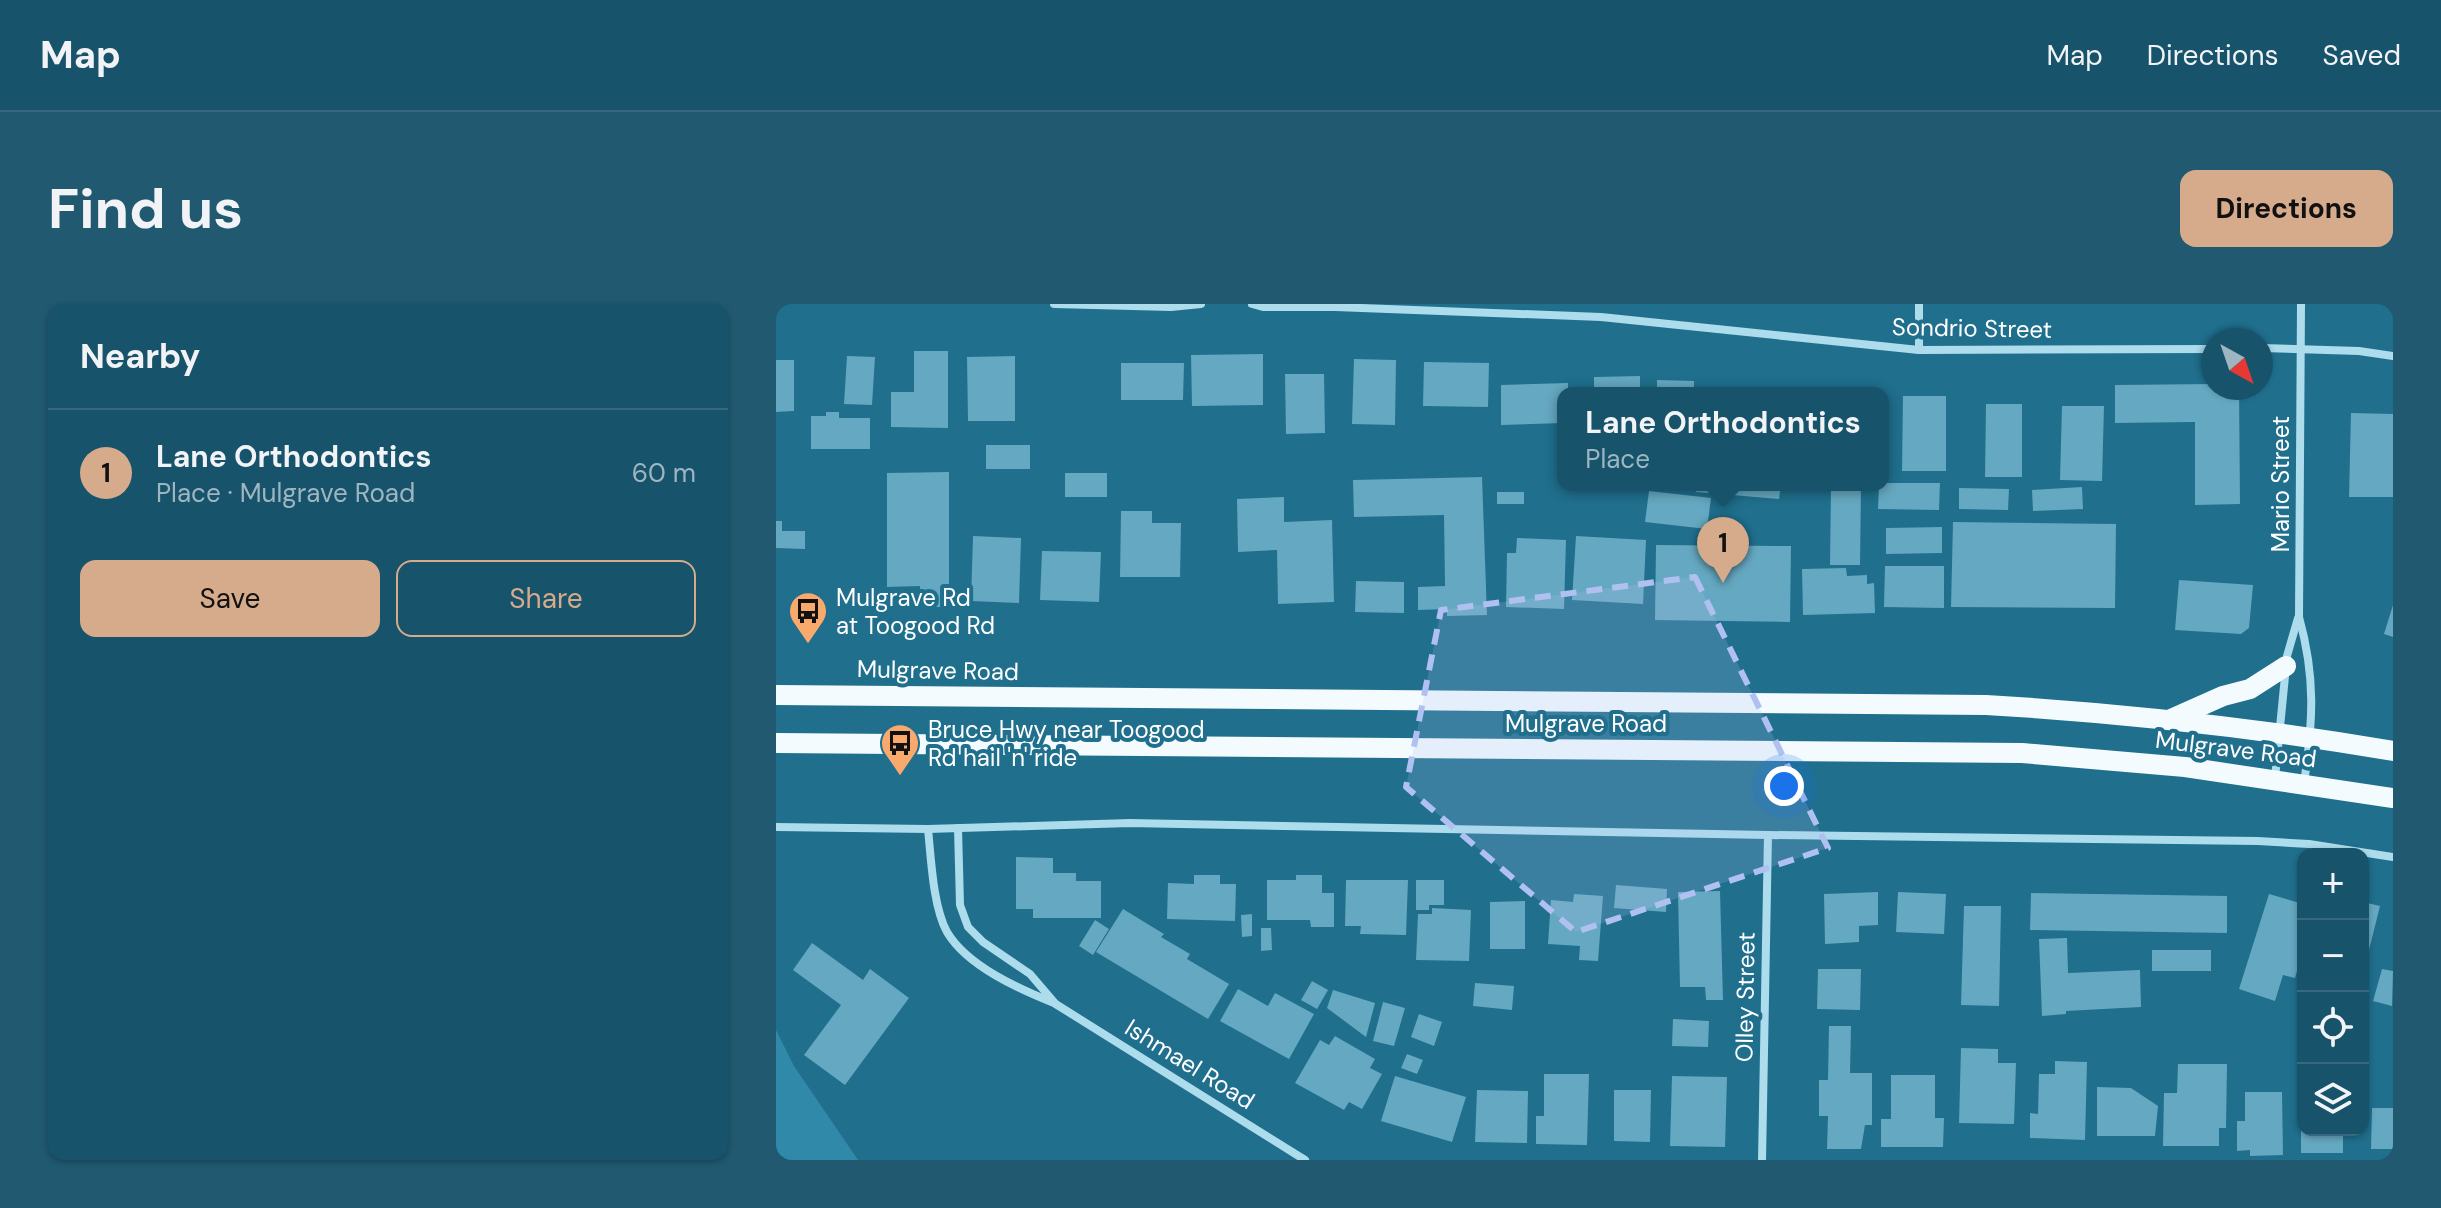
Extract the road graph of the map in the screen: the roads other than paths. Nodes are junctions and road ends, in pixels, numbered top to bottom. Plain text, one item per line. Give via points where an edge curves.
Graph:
1 (1054, 304) edge
2 (1201, 304) edge
3 (1252, 304) edge
4 (1919, 304) edge
5 (2301, 304) edge
6 (2273, 348) edge
7 (2301, 348) junction
8 (2201, 349) edge
9 (1919, 350) junction
10 (2393, 356) edge
11 (2299, 617) junction
12 (2286, 666) junction
13 (776, 695) edge
14 (2169, 720) junction
15 (2280, 732) junction
16 (2311, 736) junction
17 (776, 743) edge
18 (2393, 751) edge
19 (2274, 779) junction
20 (2304, 783) junction
21 (2393, 798) edge
22 (776, 827) edge
23 (958, 828) junction
24 (928, 829) junction
25 (1768, 835) junction
26 (2393, 857) edge
27 (1054, 1003) junction
28 (1305, 1160) edge
29 (1762, 1160) edge

1 - 2 street
3 - 9 street, Sondrio Street via 1601,317
4 - 9 street
5 - 7 street, Mario Street
6 - 7 street
7 - 10 street
7 - 11 street, Mario Street
8 - 9 street, Sondrio Street
11 - 12 street, Mario Street
11 - 16 street, Mario Street via 2309,653
12 - 14 main road via 2250,689
12 - 15 street, Mario Street
13 - 14 main road, Mulgrave Road via 1860,702 1986,705
14 - 15 main road, Mulgrave Road
15 - 16 main road, Mulgrave Road
15 - 19 street, Mario Street
16 - 18 main road, Mulgrave Road
16 - 20 street, Mario Street
17 - 19 main road, Mulgrave Road via 2022,753
19 - 20 main road, Mulgrave Road
20 - 21 main road, Mulgrave Road
22 - 24 street
23 - 24 street
23 - 25 street via 1130,823
23 - 27 street, Ishmael Road via 960,905 968,927 1030,974
24 - 27 street, Ishmael Road via 940,917 948,932 965,953 1007,982
25 - 26 street via 2258,841
25 - 29 street, Olley Street
27 - 28 street, Ishmael Road

